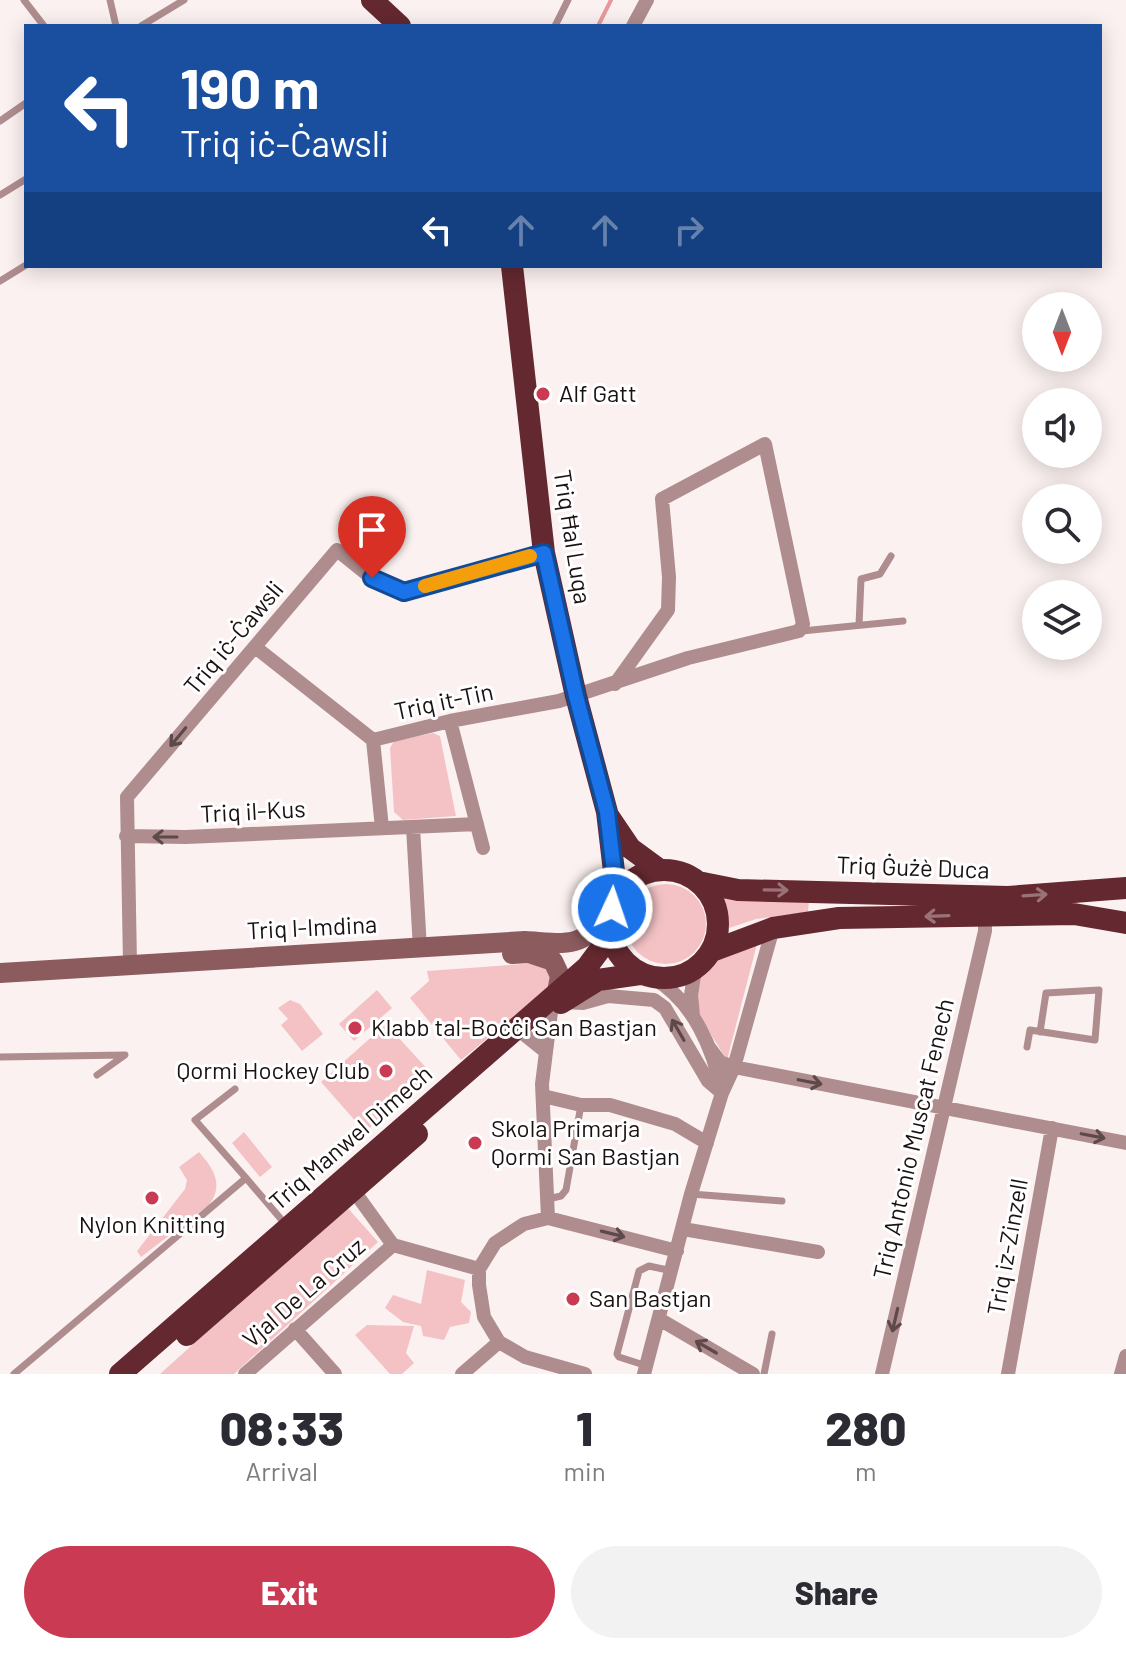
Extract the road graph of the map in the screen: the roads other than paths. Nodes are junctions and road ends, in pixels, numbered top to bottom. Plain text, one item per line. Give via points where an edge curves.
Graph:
1 (24, 0) edge
2 (110, 0) edge
3 (184, 0) edge
4 (372, 0) edge
5 (568, 0) edge
6 (647, 0) edge
7 (42, 24) edge
8 (116, 24) edge
9 (144, 24) edge
10 (398, 24) edge
11 (556, 24) edge
12 (634, 24) edge
13 (24, 104) edge
14 (0, 121) edge
15 (24, 180) edge
16 (0, 195) edge
17 (24, 266) edge
18 (512, 268) edge
19 (0, 280) edge
20 (544, 553) junction
21 (891, 556) dead end
22 (903, 621) dead end
23 (859, 625) junction
24 (799, 631) junction
25 (255, 647) junction
26 (615, 684) junction
27 (576, 696) junction
28 (450, 721) junction
29 (373, 740) junction
30 (607, 812) junction
31 (477, 824) junction
32 (413, 827) junction
33 (382, 828) junction
34 (126, 836) junction
35 (483, 848) dead end
36 (660, 870) junction
37 (698, 882) junction
38 (1126, 888) edge
39 (615, 902) junction
40 (985, 914) junction
41 (1126, 923) edge
42 (773, 928) junction
43 (610, 936) junction
44 (420, 949) junction
45 (712, 951) junction
46 (130, 964) junction
47 (695, 969) junction
48 (0, 973) edge
49 (647, 976) junction
50 (0, 983) edge
51 (557, 1002) junction
52 (693, 1018) junction
53 (1040, 1032) junction
54 (525, 1035) junction
55 (708, 1046) junction
56 (1027, 1047) dead end
57 (545, 1051) junction
58 (0, 1057) edge
59 (734, 1067) junction
60 (97, 1075) dead end
61 (235, 1089) dead end
62 (722, 1093) junction
63 (543, 1096) junction
64 (581, 1105) junction
65 (944, 1107) junction
66 (1052, 1128) junction
67 (707, 1143) junction
68 (1126, 1143) edge
69 (246, 1178) junction
70 (354, 1191) junction
71 (691, 1194) junction
72 (548, 1199) junction
73 (782, 1201) dead end
74 (548, 1218) junction
75 (287, 1228) junction
76 (683, 1229) junction
77 (393, 1245) junction
78 (677, 1251) junction
79 (818, 1252) dead end
80 (479, 1269) junction
81 (672, 1271) junction
82 (659, 1319) junction
83 (295, 1329) junction
84 (772, 1334) dead end
85 (499, 1342) junction
86 (1126, 1356) edge
87 (646, 1370) edge
88 (14, 1374) edge
89 (120, 1374) edge
90 (142, 1374) edge
91 (245, 1374) edge
92 (335, 1374) edge
93 (462, 1374) edge
94 (585, 1374) edge
95 (753, 1374) edge
96 (764, 1374) edge
97 (882, 1374) edge
98 (1008, 1374) edge
99 (1121, 1374) edge

1 - 7 lane
2 - 8 lane
3 - 9 lane
4 - 10 highway
5 - 11 lane
6 - 12 street
13 - 14 lane
15 - 16 lane
17 - 19 lane
18 - 20 highway, Triq Ħal Luqa
20 - 25 street, Triq iċ-Ċawsli via 404,592 372,578 337,550
20 - 27 highway, Triq Ħal Luqa
21 - 23 lane via 880,574 861,579
22 - 23 lane
23 - 24 lane
24 - 26 street, Triq it-Tin via 688,658
24 - 26 street via 803,624 765,444 662,499 668,610
25 - 29 street, Triq it-Tin
25 -> 34 street, Triq iċ-Ċawsli via 127,797
26 - 27 street, Triq it-Tin
27 - 28 street, Triq it-Tin
27 - 30 highway, Triq Ħal Luqa
28 - 29 street, Triq it-Tin
28 - 31 street
29 - 33 street
30 - 36 highway, Triq Ħal Luqa via 630,848
30 - 39 highway, Triq Ħal Luqa
31 - 32 street, Triq il-Kus
31 - 35 street
32 - 33 street, Triq il-Kus
32 - 44 street
33 -> 34 street, Triq il-Kus
34 - 46 street, Triq iċ-Ċawsli
36 - 37 highway
36 - 39 highway via 627,884
37 -> 38 highway, Triq Ġużè Duca via 738,890 1008,897
37 - 45 highway via 718,914
39 - 43 highway
39 - 44 main road, Triq l-Imdina via 588,936 571,944 525,941
40 - 41 highway via 1074,914
40 -> 42 highway via 839,918
40 - 65 street, Triq Antonio Muscat Fenech
42 - 45 highway
42 - 59 street
43 - 49 highway via 625,963
43 - 51 highway, Triq Manwel Dimech
44 - 46 main road, Triq l-Imdina
45 - 47 highway
46 - 48 main road, Triq l-Imdina
47 - 49 highway via 668,979
47 - 52 street
49 - 51 highway, Triq Manwel Dimech via 598,980
49 - 52 street via 672,988
50 - 51 main road, Triq l-Imdina via 529,953 558,968
51 - 54 highway, Triq Manwel Dimech
51 - 57 street
62 -> 51 street via 708,1081 665,1008 654,1000 608,996 583,1003
51 - 75 highway, Triq Manwel Dimech
52 - 55 street
53 - 53 lane via 1046,993 1099,990 1095,1040
53 - 56 lane via 1030,1030
54 - 57 street
54 - 70 highway, Triq Manwel Dimech
55 - 59 street via 720,1062
55 - 62 street
57 - 63 street
58 - 60 lane via 125,1055
59 - 62 street
59 -> 65 street
61 - 69 lane via 195,1120
62 - 67 street
63 - 64 street
63 - 72 street
64 - 67 street via 610,1105 675,1124
64 - 72 lane via 566,1190
65 - 66 street
65 -> 97 street, Triq Antonio Muscat Fenech
66 -> 68 street
66 - 98 street, Triq iz-Zinzell
67 - 71 street
69 - 75 lane
69 - 88 lane
70 - 77 street
70 - 90 highway, Triq Manwel Dimech
71 - 73 lane
71 - 76 street
72 - 74 street
74 -> 78 street
74 - 80 street via 524,1224 495,1243
75 - 89 highway, Triq Manwel Dimech
76 - 78 street
76 - 79 street
77 - 80 street
77 - 83 street, Vjal De La Cruz
78 - 81 street
80 - 85 street via 484,1317
81 - 82 street
81 - 87 lane via 649,1266 639,1271 617,1354
82 - 87 street
95 -> 82 street
83 - 91 street, Vjal De La Cruz
83 - 92 street
84 - 96 lane
85 - 93 street
85 - 94 street via 525,1357
86 - 99 street

